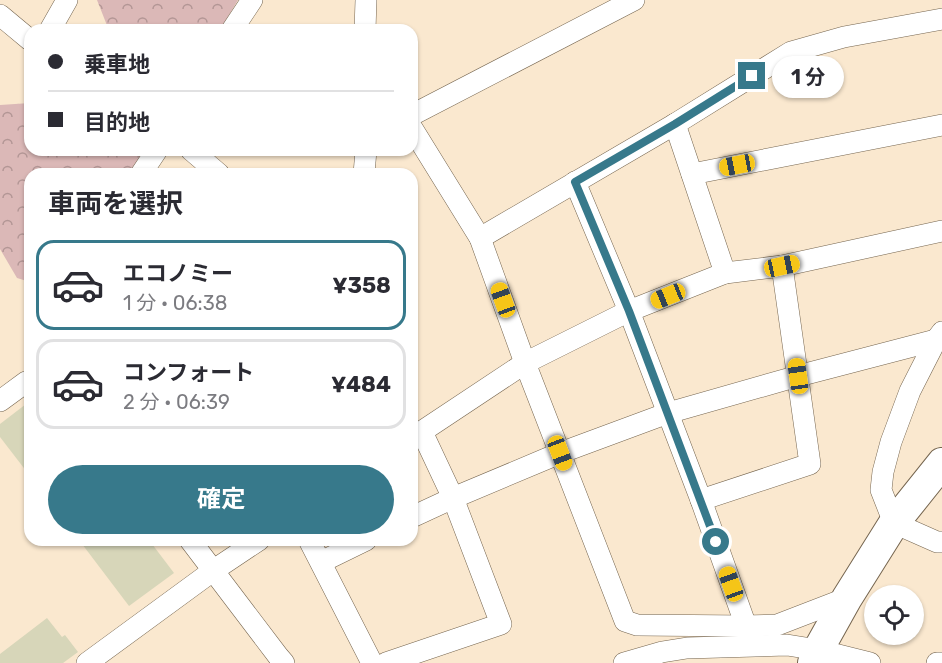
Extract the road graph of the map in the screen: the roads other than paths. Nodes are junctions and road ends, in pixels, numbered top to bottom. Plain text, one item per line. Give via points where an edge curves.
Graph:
1 (67, 0) edge
2 (252, 0) edge
3 (366, 0) edge
4 (634, 0) edge
5 (0, 15) edge
6 (942, 19) edge
7 (53, 24) edge
8 (236, 24) edge
9 (365, 24) edge
10 (24, 35) edge
11 (418, 112) edge
12 (675, 124) junction
13 (942, 125) edge
14 (418, 138) edge
15 (198, 156) edge
16 (212, 168) edge
17 (692, 174) junction
18 (575, 182) junction
19 (942, 231) edge
20 (480, 238) junction
21 (782, 266) junction
22 (725, 273) junction
23 (629, 311) junction
24 (939, 336) edge
25 (525, 363) junction
26 (798, 376) junction
27 (24, 383) edge
28 (0, 401) edge
29 (668, 413) junction
30 (418, 434) edge
31 (418, 437) edge
32 (560, 453) junction
33 (942, 463) edge
34 (453, 498) junction
35 (701, 500) junction
36 (418, 514) edge
37 (894, 523) junction
38 (942, 542) edge
39 (195, 546) edge
40 (251, 546) edge
41 (312, 546) edge
42 (354, 546) edge
43 (321, 562) junction
44 (214, 570) junction
45 (847, 598) junction
46 (746, 626) junction
47 (815, 656) edge
48 (87, 663) edge
49 (284, 663) edge
50 (372, 663) edge
51 (386, 663) edge
52 (624, 663) edge
53 (870, 663) edge
54 (937, 663) edge
55 (942, 663) edge

1 - 7 street
2 - 8 street
3 - 9 street
4 - 11 street
5 - 10 street
6 - 12 street via 844,37 791,52
12 - 17 street
12 - 18 street
13 - 17 street
14 - 20 street
15 - 16 street
17 - 22 street
18 - 20 street
18 - 23 street
19 - 21 street
20 - 25 street
21 - 22 street
21 - 26 street
22 - 23 street
23 - 25 street
23 - 29 street
24 - 26 street
24 - 37 street via 910,391 883,472 881,490
25 - 30 street
25 - 32 street
26 - 29 street
26 - 35 street via 810,464
27 - 28 street
29 - 32 street
29 - 35 street
31 - 34 street
32 - 34 street
32 - 46 street via 625,621 637,626
33 - 37 street
34 - 36 street
34 - 51 street via 501,624
35 - 46 street
37 - 38 street
37 - 45 street
39 - 44 street
40 - 44 street
41 - 43 street
42 - 43 street
43 - 50 street
44 - 48 street
44 - 49 street
45 - 46 street via 777,625
45 - 47 street
47 - 52 street via 787,645 687,648
47 - 53 street
54 - 55 street

